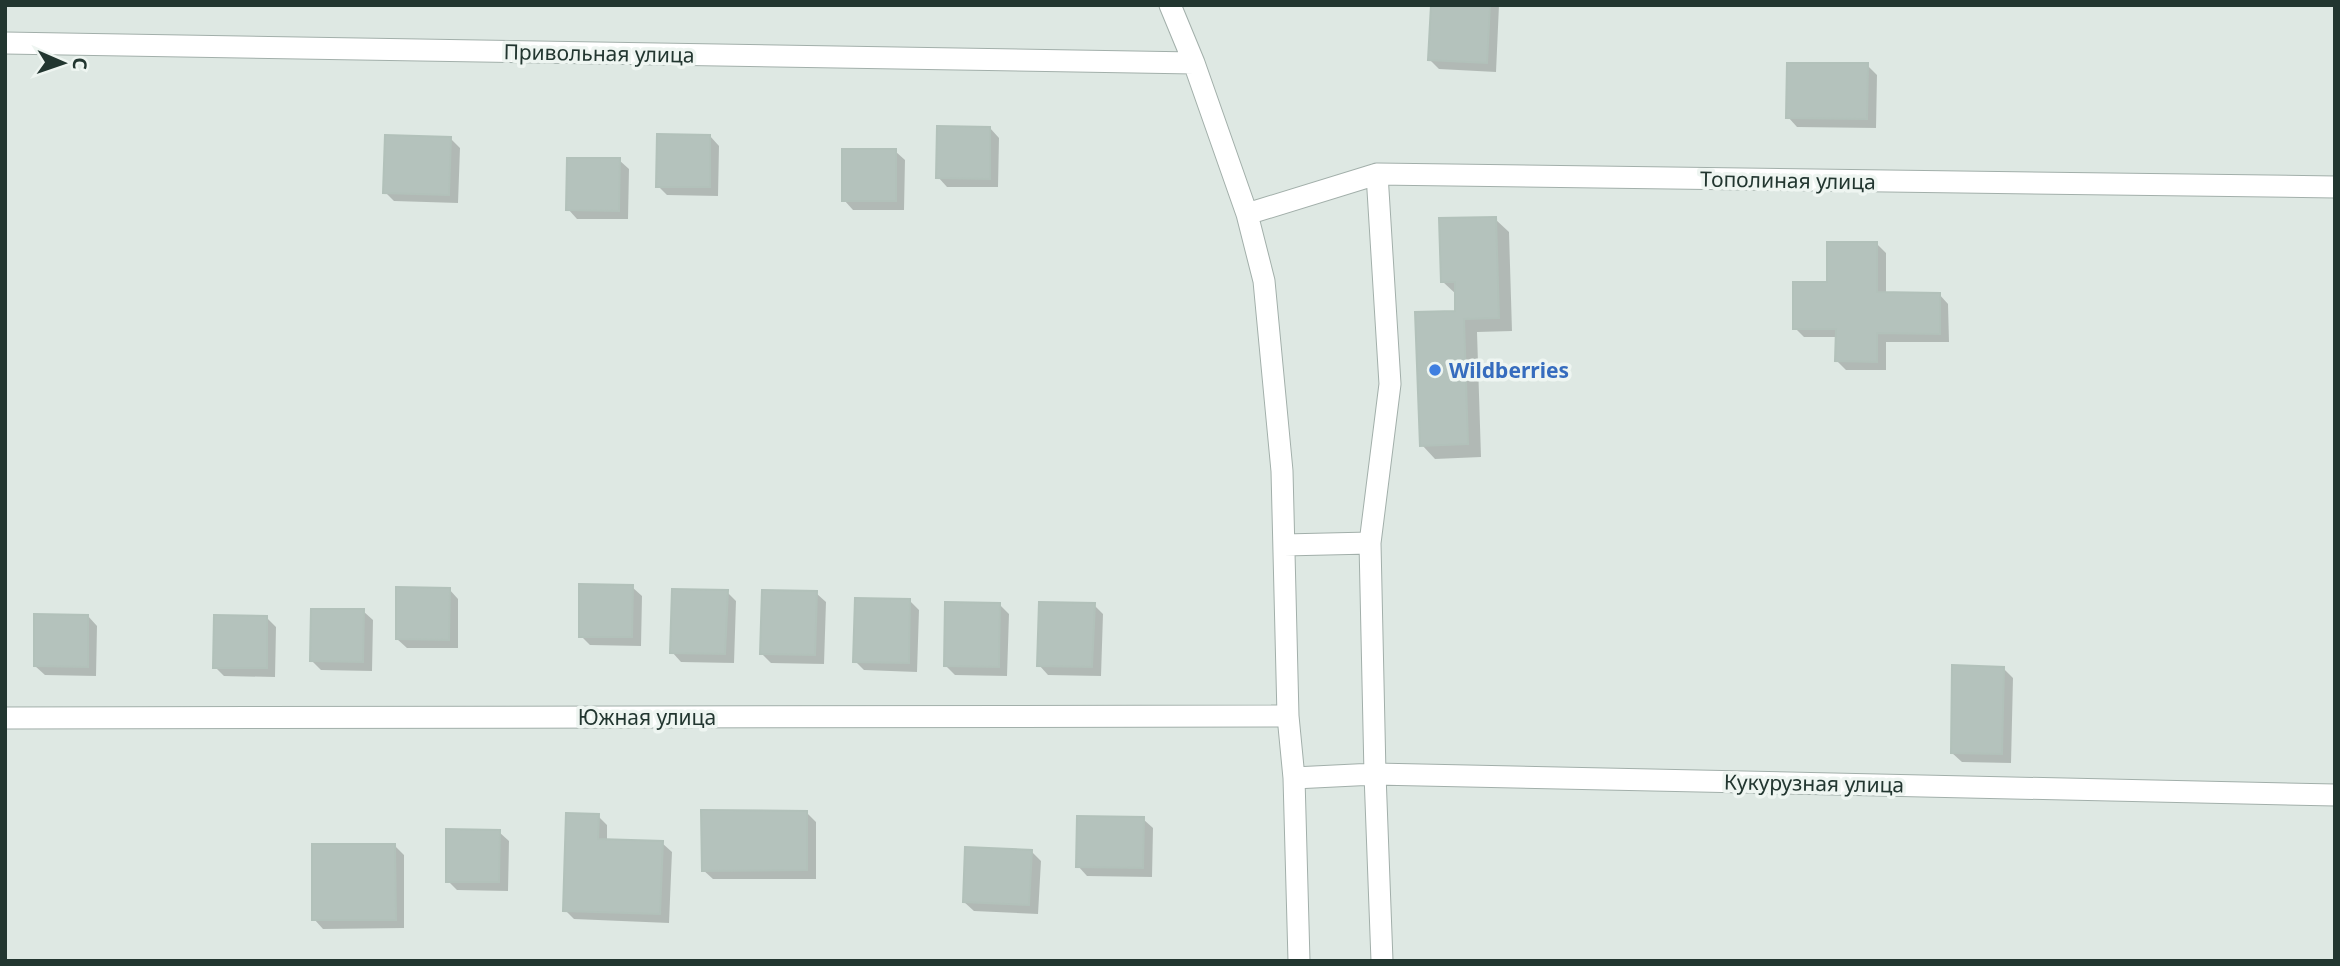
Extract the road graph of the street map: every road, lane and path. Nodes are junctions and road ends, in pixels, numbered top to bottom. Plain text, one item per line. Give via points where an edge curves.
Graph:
1 (1170, 5) edge
2 (5, 43) edge
3 (1194, 63) junction
4 (1377, 174) junction
5 (2335, 187) edge
6 (1247, 214) junction
7 (1370, 543) junction
8 (1284, 545) junction
9 (1288, 716) junction
10 (5, 718) edge
11 (1375, 774) junction
12 (1294, 778) junction
13 (2335, 794) edge
14 (1299, 961) edge
15 (1382, 961) edge

1 - 3 street
2 - 3 street, Привольная улица
3 - 6 street
4 - 5 street, Тополиная улица
4 - 6 street, Тополиная улица
4 - 7 street via 1390,384
6 - 8 street via 1264,281 1282,471
7 - 8 street
7 - 11 street
8 - 9 street
9 - 10 street, Южная улица
9 - 12 street
11 - 12 street, Кукурузная улица
11 - 13 street, Кукурузная улица
11 - 15 street
12 - 14 street

